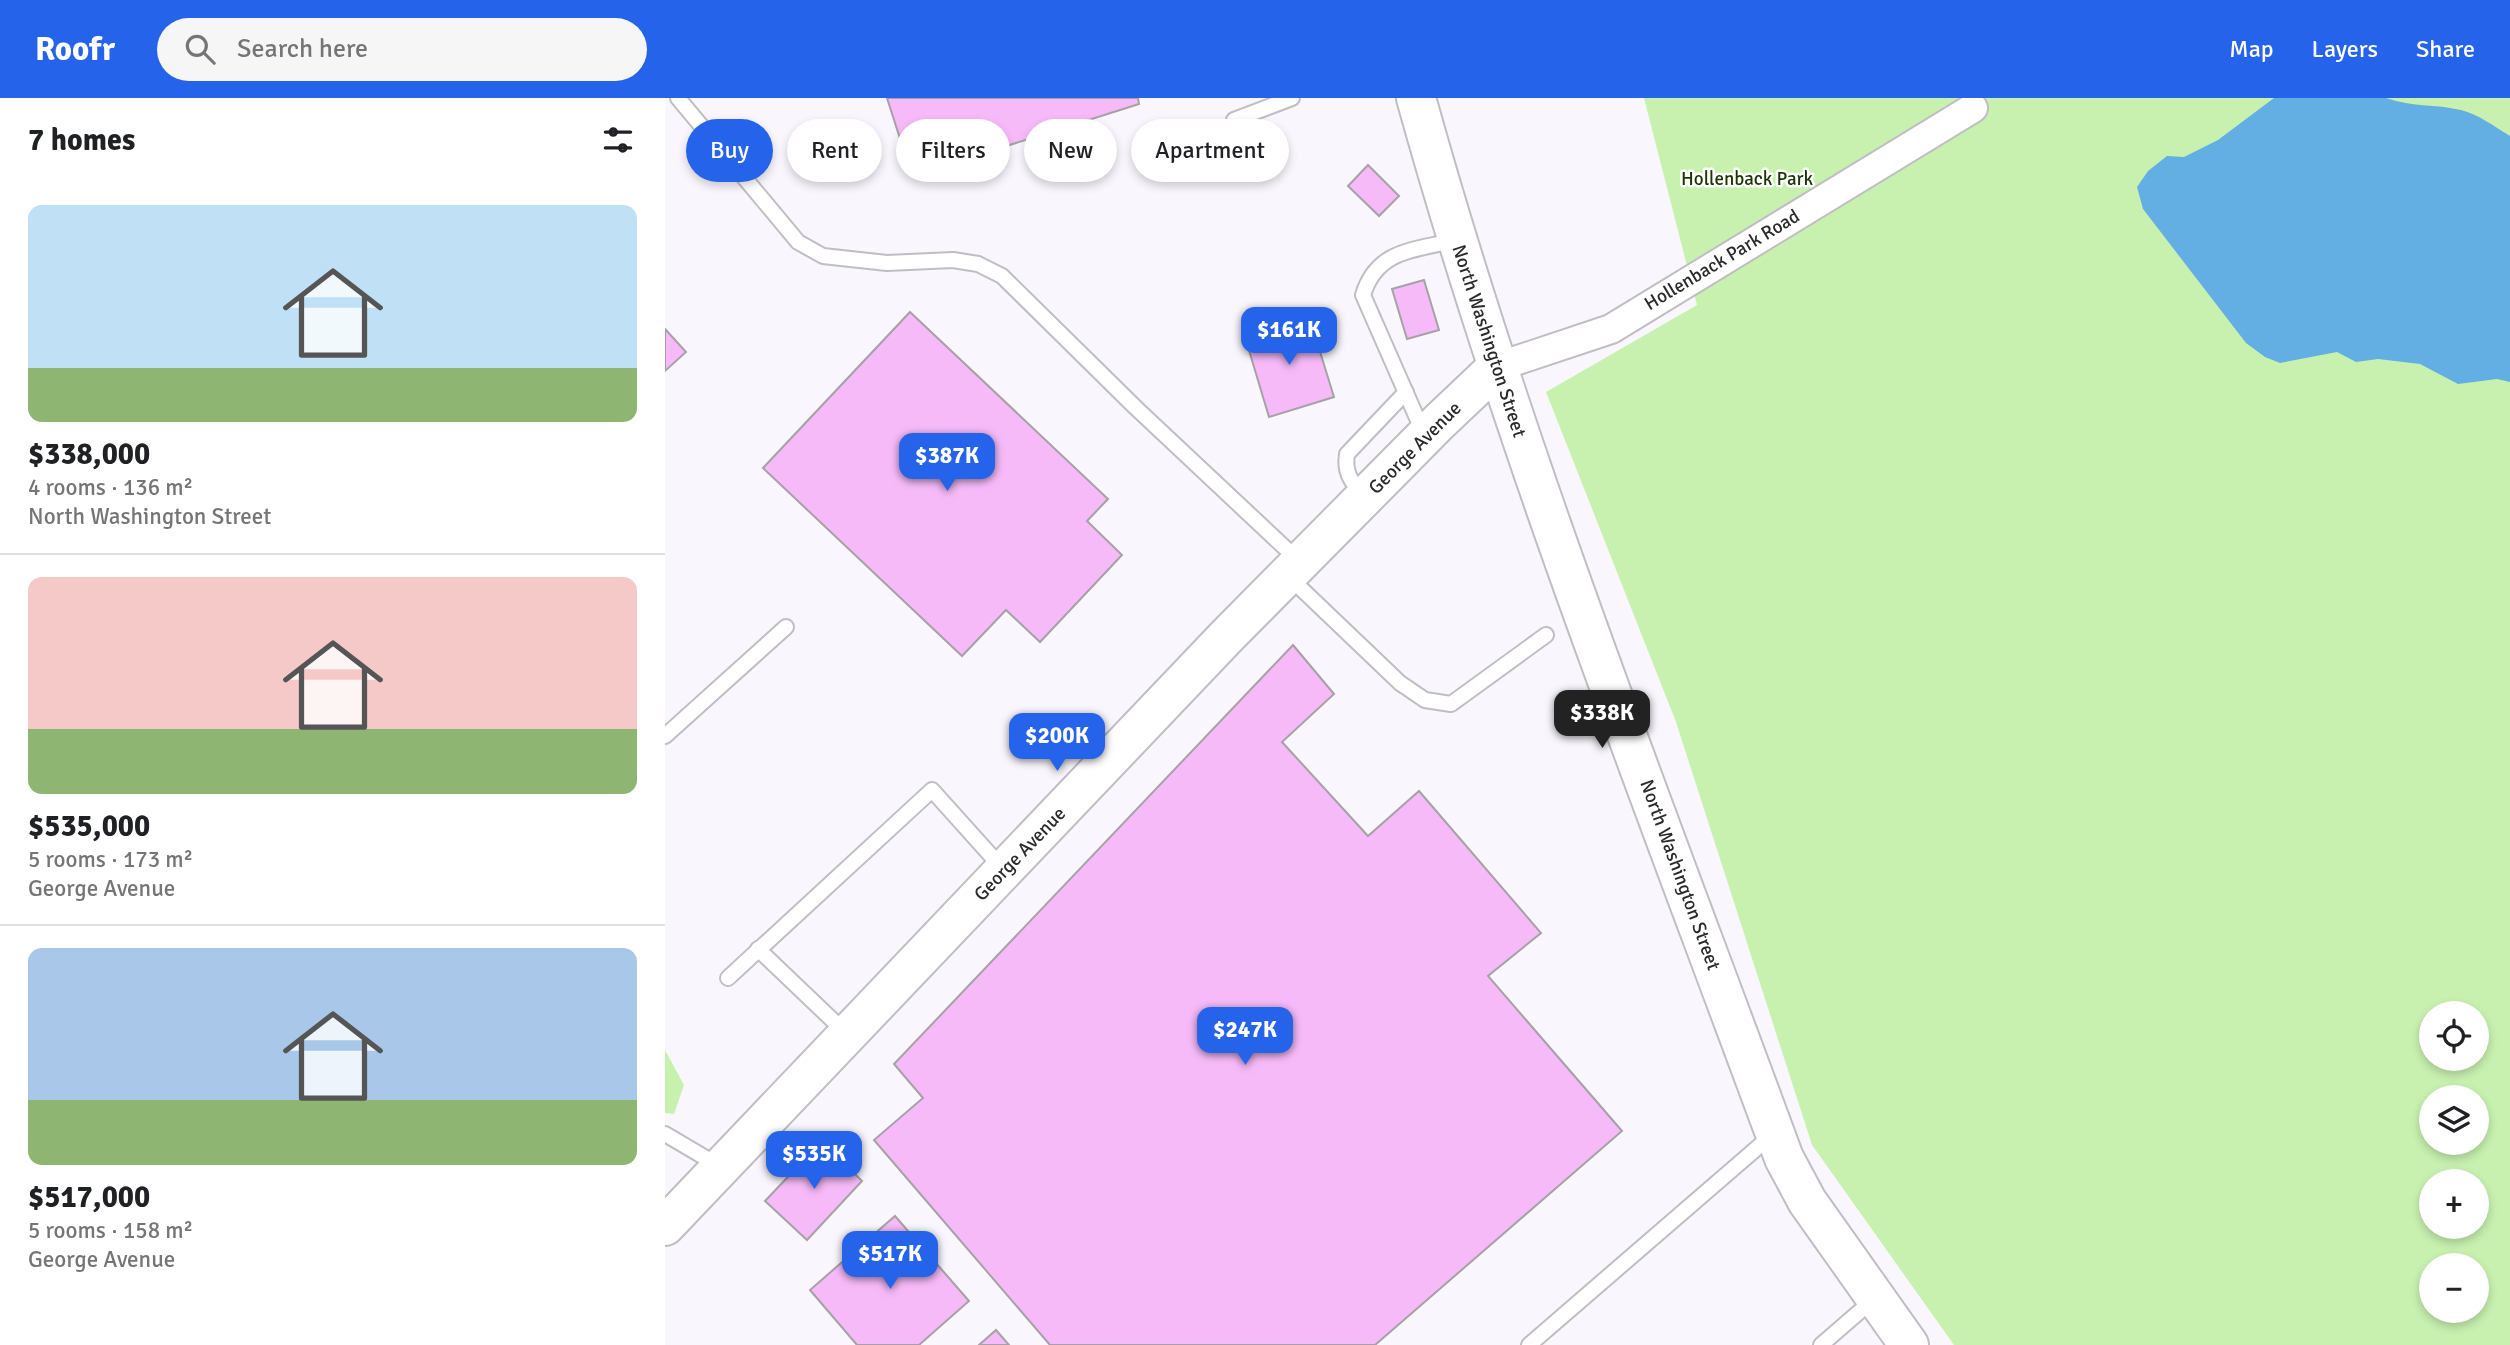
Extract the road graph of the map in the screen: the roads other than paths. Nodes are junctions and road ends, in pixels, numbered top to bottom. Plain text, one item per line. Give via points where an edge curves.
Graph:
1 (678, 98) edge
2 (1292, 98) edge
3 (1416, 98) edge
4 (1973, 108) dead end
5 (1237, 119) edge
6 (1456, 240) junction
7 (1497, 367) junction
8 (1406, 392) junction
9 (1425, 436) junction
10 (1364, 498) junction
11 (1294, 569) junction
12 (786, 627) dead end
13 (1546, 635) dead end
14 (665, 736) edge
15 (1005, 871) junction
16 (758, 949) junction
17 (727, 978) dead end
18 (847, 1034) junction
19 (1775, 1132) junction
20 (665, 1134) edge
21 (721, 1167) junction
22 (665, 1226) edge
23 (1875, 1298) junction
24 (1529, 1345) edge
25 (1821, 1345) edge
26 (1909, 1345) edge

1 - 11 lane via 798,242 823,256 887,263 953,260 978,264 1002,276
2 - 5 lane
3 - 6 street, North Washington Street
4 - 7 street, Hollenback Park Road via 1611,329
6 - 7 street, North Washington Street
6 - 8 lane via 1388,257 1369,276 1363,295
7 - 9 street, George Avenue
7 - 19 street, North Washington Street
8 - 9 lane
8 - 10 lane via 1347,454 1345,467
9 - 10 street, George Avenue
10 - 11 street, George Avenue
11 - 13 lane via 1400,682 1425,700 1451,704
11 - 15 street, George Avenue
12 - 14 lane
15 - 16 lane via 932,790
15 - 18 street, George Avenue
16 - 17 lane
16 - 18 lane
18 - 21 street, George Avenue
19 - 23 street, North Washington Street via 1807,1201
19 - 24 lane
20 - 21 lane
21 - 22 street, George Avenue
23 - 25 lane
23 - 26 street, North Washington Street

